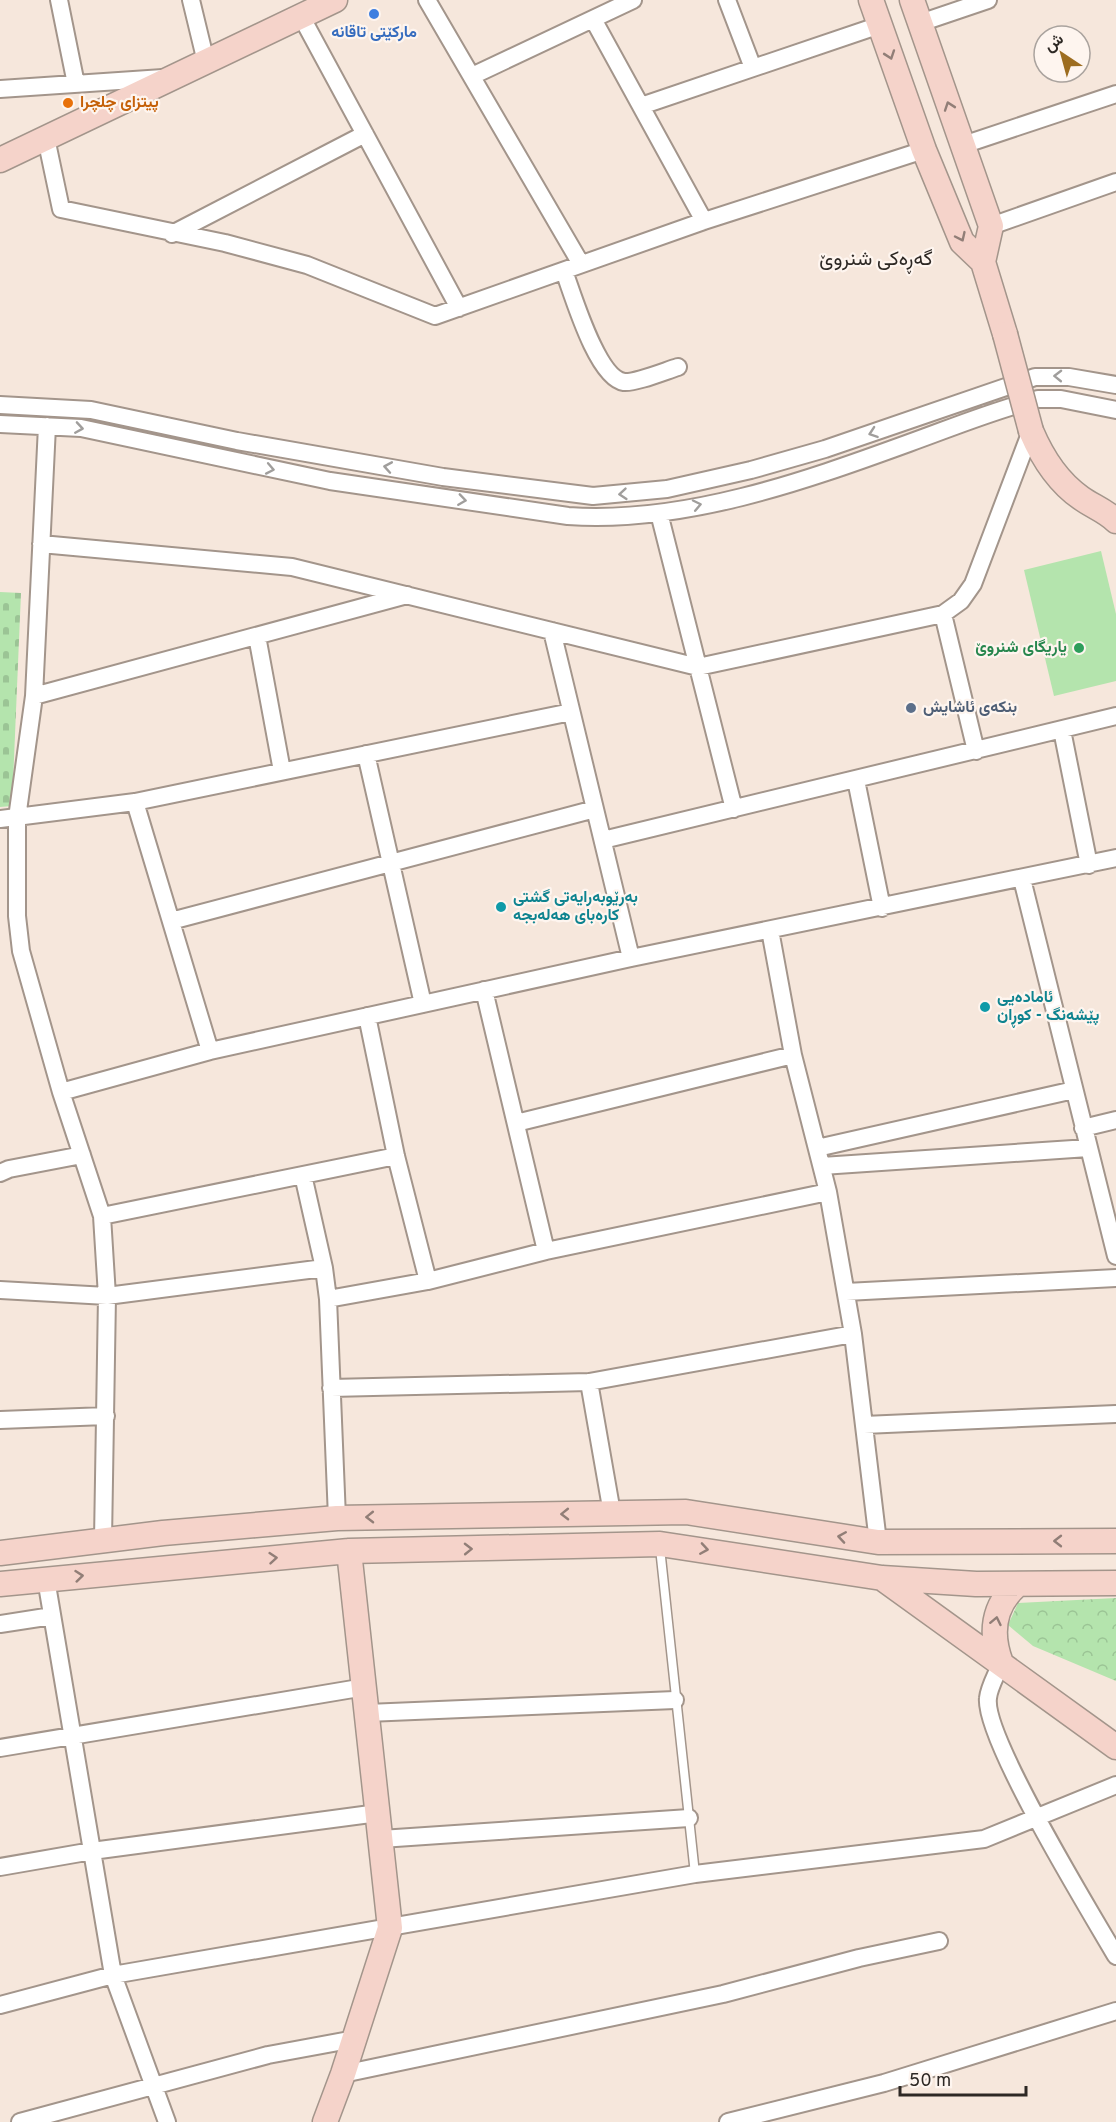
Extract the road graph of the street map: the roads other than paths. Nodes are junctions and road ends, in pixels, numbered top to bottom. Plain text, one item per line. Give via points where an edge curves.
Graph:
1 (59, 0) edge
2 (191, 0) edge
3 (427, 0) edge
4 (633, 0) edge
5 (727, 0) edge
6 (871, 0) edge
7 (912, 0) edge
8 (988, 0) edge
9 (318, 6) edge
10 (593, 19) junction
11 (920, 23) junction
12 (880, 25) junction
13 (206, 62) junction
14 (753, 68) junction
15 (471, 76) junction
16 (173, 77) junction
17 (76, 84) junction
18 (0, 89) edge
19 (1116, 94) edge
20 (641, 106) junction
21 (365, 134) junction
22 (46, 138) junction
23 (963, 145) junction
24 (924, 150) junction
25 (0, 160) edge
26 (1116, 182) edge
27 (704, 221) junction
28 (991, 226) junction
29 (172, 234) junction
30 (983, 262) junction
31 (581, 264) junction
32 (564, 271) junction
33 (459, 308) junction
34 (678, 367) dead end
35 (1116, 385) edge
36 (0, 405) edge
37 (1116, 410) edge
38 (0, 424) edge
39 (47, 426) junction
40 (1031, 431) junction
41 (765, 466) junction
42 (770, 487) junction
43 (659, 513) junction
44 (1116, 521) edge
45 (41, 544) junction
46 (408, 595) junction
47 (943, 614) junction
48 (552, 631) junction
49 (257, 636) junction
50 (698, 667) junction
51 (34, 696) junction
52 (571, 712) junction
53 (1116, 716) edge
54 (1062, 730) junction
55 (976, 751) junction
56 (366, 754) junction
57 (282, 771) junction
58 (856, 780) junction
59 (135, 802) junction
60 (595, 809) junction
61 (734, 809) junction
62 (8, 818) edge
63 (603, 840) junction
64 (1116, 858) edge
65 (389, 863) junction
66 (1089, 865) junction
67 (1022, 879) junction
68 (882, 908) junction
69 (171, 921) junction
70 (770, 930) junction
71 (631, 958) junction
72 (484, 990) junction
73 (423, 1004) junction
74 (367, 1016) junction
75 (210, 1051) junction
76 (793, 1055) junction
77 (1074, 1090) junction
78 (62, 1092) junction
79 (1116, 1120) edge
80 (516, 1123) junction
81 (1083, 1128) junction
82 (817, 1148) junction
83 (1088, 1148) junction
84 (82, 1155) junction
85 (396, 1156) junction
86 (822, 1166) junction
87 (0, 1173) edge
88 (303, 1175) junction
89 (828, 1192) junction
90 (102, 1216) junction
91 (546, 1251) junction
92 (1116, 1254) edge
93 (324, 1268) junction
94 (1116, 1278) edge
95 (428, 1281) junction
96 (0, 1290) edge
97 (846, 1292) junction
98 (107, 1296) junction
99 (328, 1299) junction
100 (854, 1334) junction
101 (589, 1382) junction
102 (331, 1388) junction
103 (1116, 1414) edge
104 (106, 1416) junction
105 (0, 1420) edge
106 (864, 1425) junction
107 (612, 1513) junction
108 (337, 1518) junction
109 (136, 1536) junction
110 (103, 1540) junction
111 (1116, 1540) edge
112 (878, 1542) junction
113 (660, 1544) junction
114 (349, 1551) junction
115 (0, 1553) edge
116 (140, 1569) junction
117 (882, 1578) junction
118 (46, 1580) junction
119 (1116, 1583) edge
120 (0, 1584) edge
121 (1018, 1584) junction
122 (52, 1616) junction
123 (0, 1624) edge
124 (1001, 1663) junction
125 (364, 1687) junction
126 (675, 1700) junction
127 (368, 1713) junction
128 (72, 1735) junction
129 (1116, 1747) edge
130 (0, 1748) edge
131 (1116, 1785) edge
132 (378, 1813) junction
133 (1037, 1817) junction
134 (689, 1818) junction
135 (381, 1839) junction
136 (92, 1851) junction
137 (0, 1867) edge
138 (695, 1874) junction
139 (390, 1928) junction
140 (939, 1941) dead end
141 (1116, 1956) edge
142 (112, 1975) junction
143 (0, 2005) edge
144 (1116, 2011) edge
145 (355, 2039) junction
146 (344, 2074) junction
147 (154, 2085) junction
148 (20, 2122) edge
149 (167, 2122) edge
150 (325, 2122) edge
151 (728, 2122) edge

1 - 17 street
2 - 13 street
3 - 15 street
4 - 10 street
5 - 14 street
6 - 12 main road
7 - 11 main road
8 - 11 street
9 - 13 main road
9 - 21 street
10 - 15 street
10 - 20 street
23 -> 11 main road
12 - 14 street
12 -> 24 main road
13 - 16 main road
14 - 20 street
15 - 31 street
16 - 17 street
16 - 22 main road
17 - 18 street
19 - 23 street
20 - 27 street
21 - 29 street
21 - 33 street
22 - 25 main road
22 - 29 street via 61,209
23 - 28 main road
24 - 27 street
24 -> 30 main road via 962,242
26 - 28 street
27 - 31 street
28 - 30 main road
29 - 33 street via 225,243 307,265 435,316
30 - 40 main road, bridge
31 - 32 street
32 - 33 street
32 - 34 street via 600,363 613,378 625,382
35 -> 41 street via 1069,377 1030,379
41 -> 36 street via 667,489 572,495 237,441 91,410
37 - 42 street via 1061,399 1038,399
38 - 39 street
39 -> 43 street via 81,428 330,481 560,515 601,518
39 - 45 street
40 - 44 main road via 1060,480
40 - 47 street via 973,584 961,601
41 - 42 street
43 -> 42 street
43 - 50 street
45 - 46 street via 292,567
45 - 51 street
46 - 48 street
46 - 49 street
47 - 50 street
47 - 55 street
48 - 50 street
48 - 52 street
49 - 51 street
49 - 57 street
50 - 61 street
51 - 62 street
52 - 56 street
52 - 60 street
53 - 54 street
54 - 55 street
54 - 66 street
55 - 58 street
56 - 57 street
56 - 65 street
57 - 59 street
58 - 61 street
58 - 68 street
59 - 62 street
59 - 69 street
60 - 63 street
60 - 65 street
61 - 63 street
62 - 78 street via 18,934
63 - 71 street
64 - 66 street
65 - 69 street
65 - 73 street
66 - 67 street
67 - 68 street
67 - 77 street
68 - 70 street
69 - 75 street
70 - 71 street
70 - 76 street
71 - 72 street
72 - 73 street
72 - 80 street
73 - 74 street
74 - 75 street
74 - 85 street
75 - 78 street
76 - 80 street
76 - 82 street
77 - 81 street
77 - 82 street
78 - 84 street
79 - 81 street
80 - 91 street
81 - 83 street
82 - 86 street
83 - 86 street
83 - 92 street
84 - 87 street
84 - 90 street
85 - 88 street
85 - 95 street
86 - 89 street
88 - 90 street
88 - 93 street
89 - 91 street
89 - 97 street
90 - 98 street
91 - 95 street
93 - 98 street
93 - 99 street
94 - 97 street
95 - 99 street
96 - 98 street
97 - 100 street
98 - 104 street
99 - 102 street
100 - 101 street
100 - 106 street
101 - 102 street
101 - 107 street
102 - 108 street
103 - 106 street
104 - 105 street
104 - 110 street
106 - 112 street
107 -> 108 main road
112 -> 107 main road via 686,1512
108 - 109 main road
109 - 110 main road
109 - 116 main road
110 - 115 main road
111 -> 112 main road
112 - 117 main road
114 -> 113 main road
113 -> 117 main road
113 - 126 lane
116 -> 114 main road
114 - 125 main road
118 -> 116 main road
117 - 121 main road
117 - 124 main road
118 - 120 main road
118 - 122 street
119 - 121 main road
124 -> 121 main road via 994,1643 997,1613 1003,1599
122 - 123 street
122 - 128 street
124 - 129 main road
124 - 133 street via 988,1698 994,1731
125 - 127 main road
125 - 128 street
126 - 127 street
126 - 134 lane
127 - 132 main road
128 - 130 street
128 - 136 street
131 - 133 street
132 - 135 main road
132 - 136 street
133 - 138 street via 984,1839
133 - 141 street
134 - 135 street
134 - 138 lane
135 - 139 main road
136 - 137 street
136 - 142 street
138 - 139 street
139 - 142 street
139 - 145 main road
140 - 146 street via 723,1994
142 - 143 street
142 - 147 street
144 - 151 street via 884,2083
145 - 146 main road
145 - 147 street via 268,2055
146 - 150 main road
147 - 148 street
147 - 149 street

